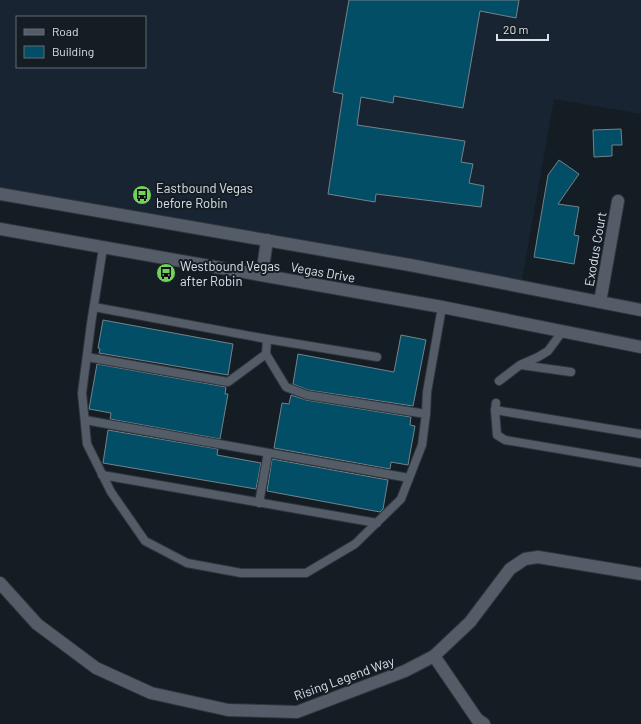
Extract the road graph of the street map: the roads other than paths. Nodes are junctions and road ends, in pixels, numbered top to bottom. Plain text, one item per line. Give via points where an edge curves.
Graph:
1 (0, 194) edge
2 (618, 201) dead end
3 (0, 229) edge
4 (267, 240) junction
5 (103, 248) junction
6 (262, 275) junction
7 (600, 302) junction
8 (94, 307) junction
9 (442, 307) junction
10 (641, 310) edge
11 (562, 332) junction
12 (267, 339) junction
13 (641, 347) edge
14 (266, 354) junction
15 (87, 357) junction
16 (378, 357) dead end
17 (520, 365) junction
18 (571, 372) dead end
19 (500, 381) dead end
20 (426, 414) junction
21 (85, 420) junction
22 (641, 434) edge
23 (268, 452) junction
24 (641, 463) edge
25 (102, 475) junction
26 (409, 478) junction
27 (259, 502) junction
28 (377, 523) junction
29 (641, 574) edge
30 (0, 583) edge
31 (434, 656) junction
32 (297, 718) edge
33 (484, 724) edge

1 - 4 main road, Vegas Drive
2 - 7 main road, Exodus Court
3 - 5 main road, Vegas Drive
4 - 6 main road
4 - 7 main road, Vegas Drive
5 - 6 main road, Vegas Drive
5 - 8 lane
6 - 9 main road, Vegas Drive
7 - 10 main road, Vegas Drive
8 - 12 lane
8 - 15 lane
9 - 11 main road, Vegas Drive
9 - 20 lane via 427,392
11 - 13 main road, Vegas Drive
11 - 17 lane via 548,351
12 - 14 lane
12 - 16 lane
14 - 15 lane via 228,382
14 - 20 lane via 286,387 307,395
15 - 21 lane via 82,393
17 - 18 lane
17 - 19 lane
20 - 26 lane via 422,445
21 - 23 lane
21 - 25 lane via 87,444
22 - 24 lane via 495,407 496,435 506,440
23 - 26 lane
23 - 27 lane
25 - 27 lane
25 - 28 lane via 145,541 187,563 240,573 306,573 355,544
26 - 28 lane via 401,499
27 - 28 lane
29 - 31 main road, Rising Legend Way via 538,557 525,560 510,569 470,622
30 - 32 main road, Rising Legend Way via 37,624 96,668 151,693 228,710
31 - 32 main road, Rising Legend Way
31 - 33 main road via 477,719

